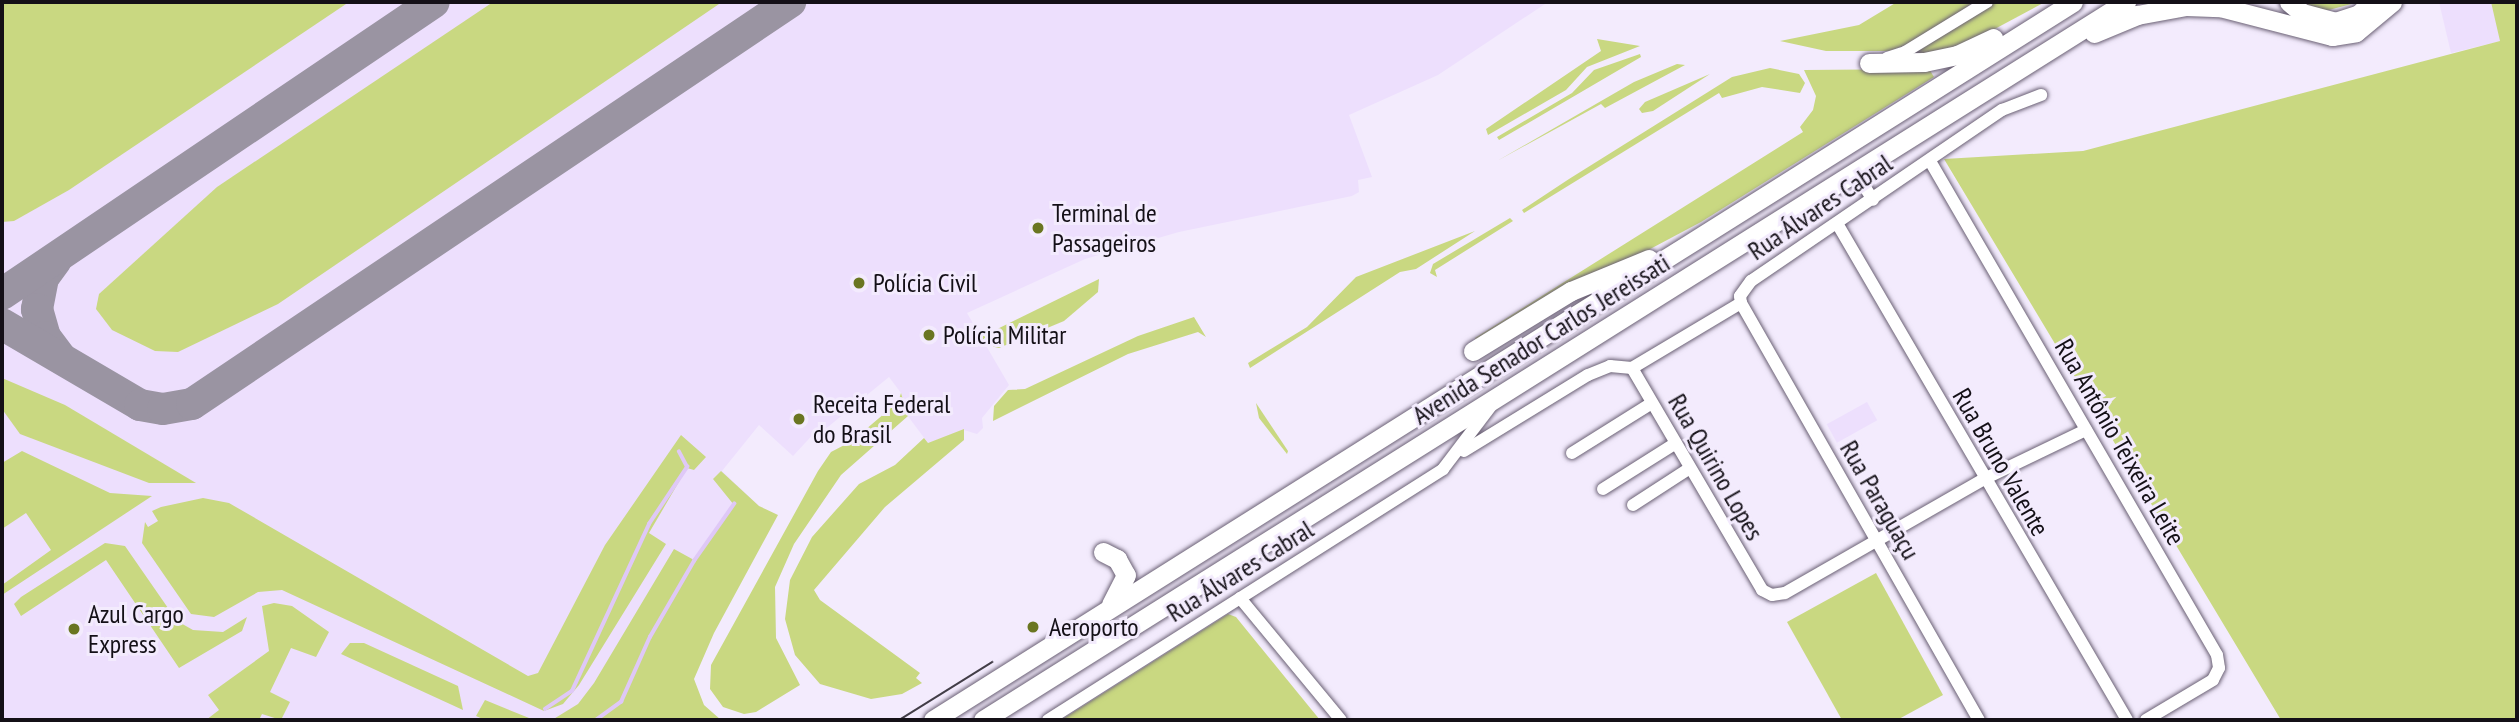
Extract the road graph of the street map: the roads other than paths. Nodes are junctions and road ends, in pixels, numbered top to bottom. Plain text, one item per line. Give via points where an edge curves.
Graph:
1 (1987, 2) edge
2 (2071, 2) edge
3 (2126, 2) edge
4 (2289, 2) edge
5 (2372, 2) edge
6 (2392, 2) edge
7 (2073, 36) junction
8 (1869, 63) joint
9 (2041, 95) dead end
10 (1930, 161) junction
11 (1855, 172) junction
12 (1873, 201) junction
13 (1838, 225) junction
14 (1698, 238) junction
15 (1741, 303) junction
16 (1473, 351) dead end
17 (1632, 368) junction
18 (1496, 400) junction
19 (1652, 403) junction
20 (2086, 430) junction
21 (1676, 443) junction
22 (1572, 453) dead end
23 (1455, 456) junction
24 (1690, 468) junction
25 (1984, 479) junction
26 (1602, 489) dead end
27 (1633, 505) dead end
28 (1877, 540) junction
29 (1103, 552) dead end
30 (1240, 598) junction
31 (1105, 612) junction
32 (933, 720) edge
33 (984, 720) edge
34 (1048, 720) edge
35 (1341, 720) edge
36 (1979, 720) edge
37 (2127, 720) edge
38 (2146, 720) edge

1 - 8 street via 1905,52
2 - 8 main road via 1956,55 1924,62
2 - 14 main road, Avenida Senador Carlos Jereissati
3 - 7 main road, Avenida Senador Carlos Jereissati
4 - 5 main road via 2302,13 2335,22 2359,14
6 - 7 main road via 2356,32 2332,36 2220,7 2186,6
7 - 11 main road, Avenida Senador Carlos Jereissati
9 - 10 street, Rua Álvares Cabral via 2002,110
10 - 12 street, Rua Álvares Cabral
10 - 20 street, Rua Antônio Teixeira Leite
11 - 12 street
11 - 18 main road, Avenida Senador Carlos Jereissati
12 - 13 street, Rua Álvares Cabral
13 - 15 street, Rua Álvares Cabral via 1751,281 1740,296
13 - 25 street, Rua Bruno Valente
14 - 16 main road via 1571,291
14 - 31 main road, Avenida Senador Carlos Jereissati
15 - 17 street, Rua Álvares Cabral
15 - 28 street, Rua Paraguaçu
17 - 19 street, Rua Quirino Lopes
17 - 23 street, Rua Álvares Cabral via 1610,366 1588,375
18 - 23 street, Rua Álvares Cabral
18 - 33 main road, Avenida Senador Carlos Jereissati
19 - 21 street, Rua Quirino Lopes
19 - 22 street
20 - 25 street
20 - 38 street, Rua Antônio Teixeira Leite via 2220,663 2213,680
21 - 24 street, Rua Quirino Lopes
21 - 26 street
23 - 30 street, Rua Álvares Cabral
24 - 27 street
24 - 28 street, Rua Quirino Lopes via 1762,590 1772,595 1785,593
25 - 28 street
25 - 37 street, Rua Bruno Valente
28 - 36 street, Rua Paraguaçu
29 - 31 main road via 1117,559 1126,575
30 - 34 street, Rua Álvares Cabral
30 - 35 street
31 - 32 main road, Avenida Senador Carlos Jereissati

